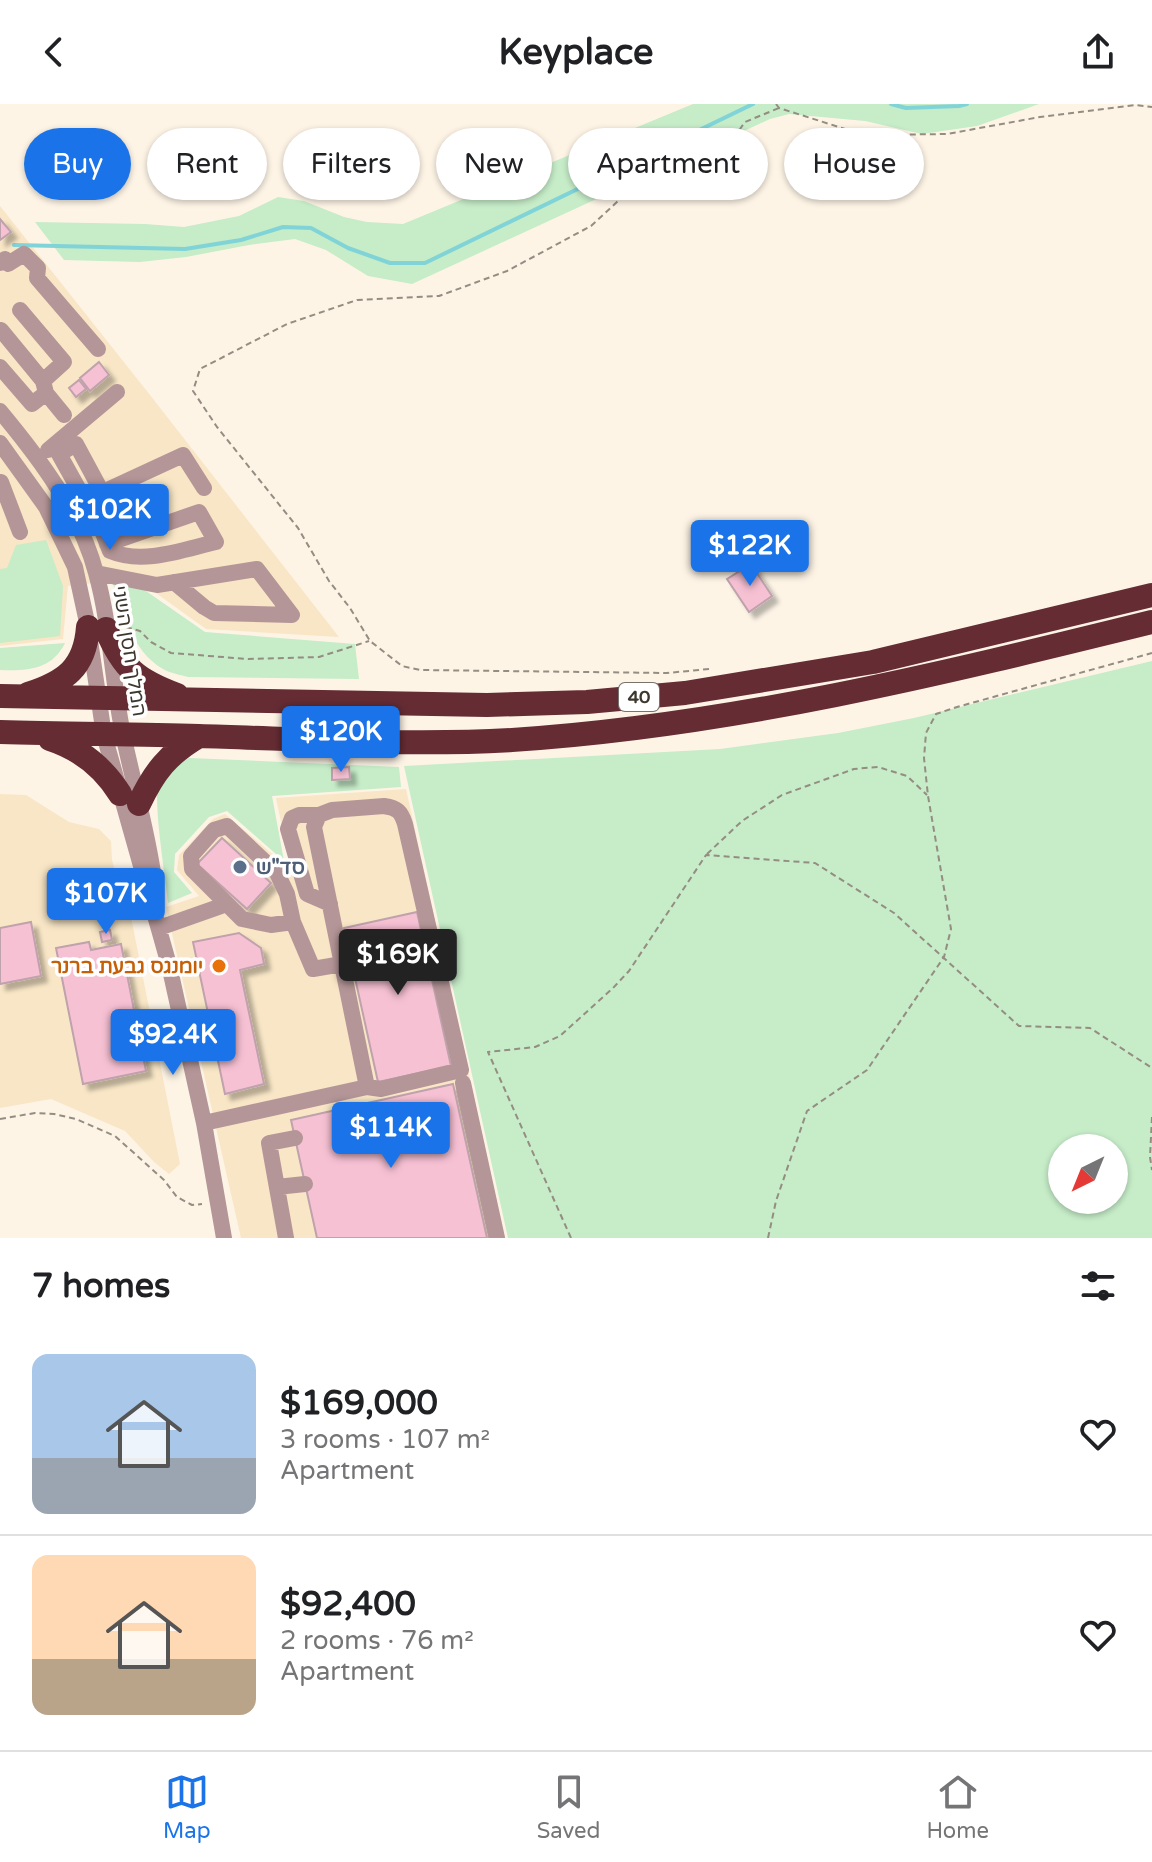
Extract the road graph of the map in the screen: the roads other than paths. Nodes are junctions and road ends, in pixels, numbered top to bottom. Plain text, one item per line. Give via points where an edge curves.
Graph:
1 (0, 263) edge
2 (20, 310) dead end
3 (1, 330) edge
4 (98, 349) dead end
5 (0, 367) edge
6 (44, 387) junction
7 (117, 392) dead end
8 (0, 411) edge
9 (64, 415) dead end
10 (0, 443) edge
11 (57, 450) junction
12 (37, 459) junction
13 (21, 472) junction
14 (0, 482) edge
15 (204, 488) dead end
16 (103, 492) junction
17 (117, 520) dead end
18 (20, 532) dead end
19 (107, 544) junction
20 (96, 573) junction
21 (174, 582) junction
22 (1152, 595) edge
23 (1152, 622) edge
24 (97, 628) junction
25 (9, 696) edge
26 (108, 699) junction
27 (199, 700) junction
28 (10, 732) edge
29 (114, 735) junction
30 (199, 736) junction
31 (130, 799) junction
32 (319, 815) junction
33 (227, 904) junction
34 (330, 904) junction
35 (293, 922) junction
36 (159, 928) junction
37 (342, 964) junction
38 (463, 1083) dead end
39 (367, 1087) junction
40 (204, 1123) junction
41 (295, 1138) dead end
42 (305, 1184) dead end
43 (277, 1187) junction
44 (223, 1238) edge
45 (286, 1238) edge
46 (497, 1238) edge

1 - 4 street via 24,254 38,268 37,278
2 - 6 street via 64,362
3 - 6 street
5 - 6 street via 32,404
6 - 9 street
7 - 11 street
8 - 12 street, המלך חסן השני
10 - 13 street, המלך חסן השני
11 - 12 street
11 - 16 street via 76,444
11 - 19 street
12 - 20 street, המלך חסן השני via 65,500
13 - 14 street
13 - 24 street, המלך חסן השני via 46,507
14 - 18 street
15 - 16 street via 183,455
16 - 17 street
19 - 19 street via 122,556 149,557 216,542 199,512
20 - 21 street via 149,584
20 - 24 street, המלך חסן השני
21 - 21 street via 214,613 292,615 257,569
22 - 27 highway, 40 via 873,662 673,694 487,705
23 - 30 highway, 40 via 847,693 601,732 423,743
24 - 25 highway via 81,659 64,677 42,689
24 - 26 street, המלך חסן השני
24 - 27 highway via 140,678
25 - 26 highway, 40
26 - 27 highway, 40
26 - 29 street, המלך חסן השני
28 - 29 highway, 40
28 - 31 highway via 55,741 86,757
29 - 30 highway, 40
29 - 31 street, המלך חסן השני
30 - 31 highway via 161,765 147,787
31 - 36 street, המלך חסן השני
32 - 34 street via 314,827
32 - 34 street via 292,818 288,829 307,894
32 - 39 street via 384,806 402,814 461,1070 381,1089
33 - 35 street via 242,919 271,925
33 - 35 street via 192,869 191,856 214,830 227,826 277,873
33 - 36 street
34 - 37 street
35 - 37 street via 313,969
36 - 40 street, המלך חסן השני
37 - 39 street
38 - 46 street
39 - 40 street
40 - 44 street, המלך חסן השני
41 - 43 street via 269,1143
42 - 43 street
43 - 45 street

